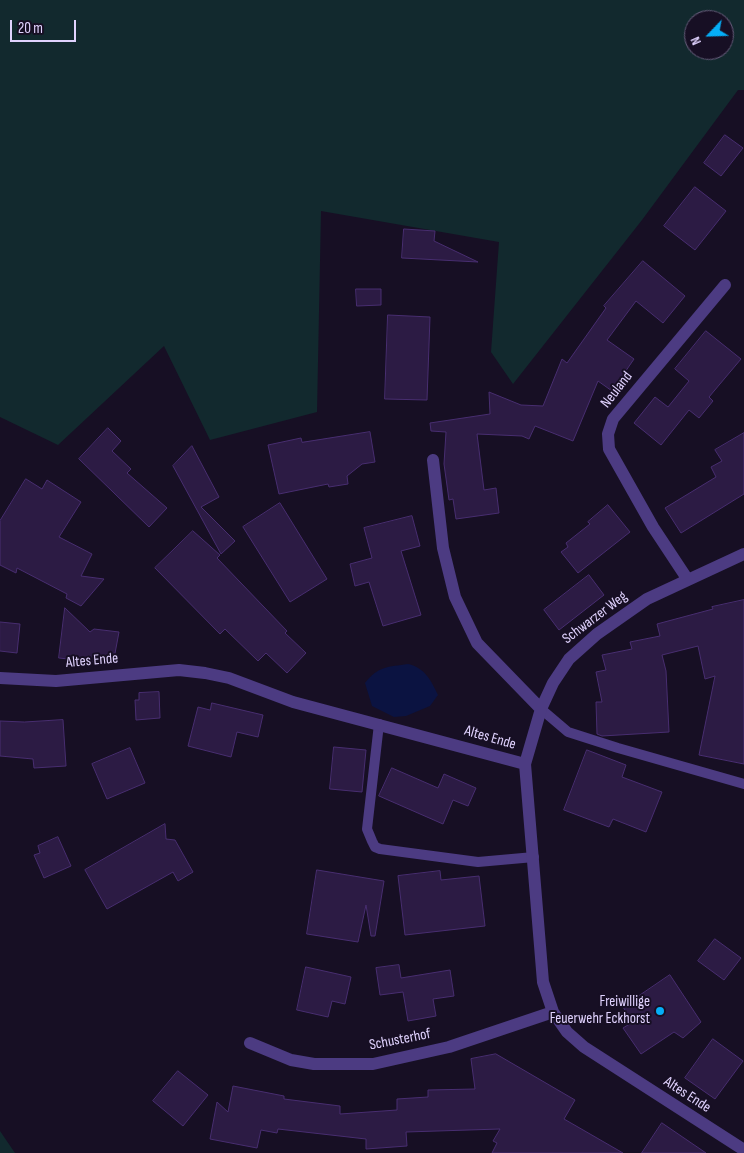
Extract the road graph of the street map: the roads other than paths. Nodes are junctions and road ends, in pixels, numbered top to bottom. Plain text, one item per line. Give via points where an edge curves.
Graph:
1 (725, 285) dead end
2 (433, 460) dead end
3 (744, 554) edge
4 (688, 580) junction
5 (0, 678) edge
6 (541, 709) junction
7 (379, 724) junction
8 (525, 764) junction
9 (744, 784) edge
10 (534, 857) junction
11 (553, 1012) junction
12 (250, 1043) dead end
13 (744, 1150) edge

1 - 4 street, Neuland via 613,419 608,434 609,450 616,463
2 - 6 street via 443,548 455,597 477,643
3 - 4 street, Schwarzer Weg
4 - 6 street, Schwarzer Weg via 646,600 568,659
5 - 7 street, Altes Ende via 56,681 180,670 229,678 293,702
6 - 8 street, Schwarzer Weg
6 - 9 lane via 568,732
7 - 8 street, Altes Ende
7 - 10 lane via 367,829 375,847 478,862
8 - 10 street, Altes Ende
10 - 11 street, Altes Ende via 543,982
11 - 12 street, Schusterhof via 449,1048 373,1064 314,1064 291,1060
11 - 13 street, Altes Ende via 584,1047

